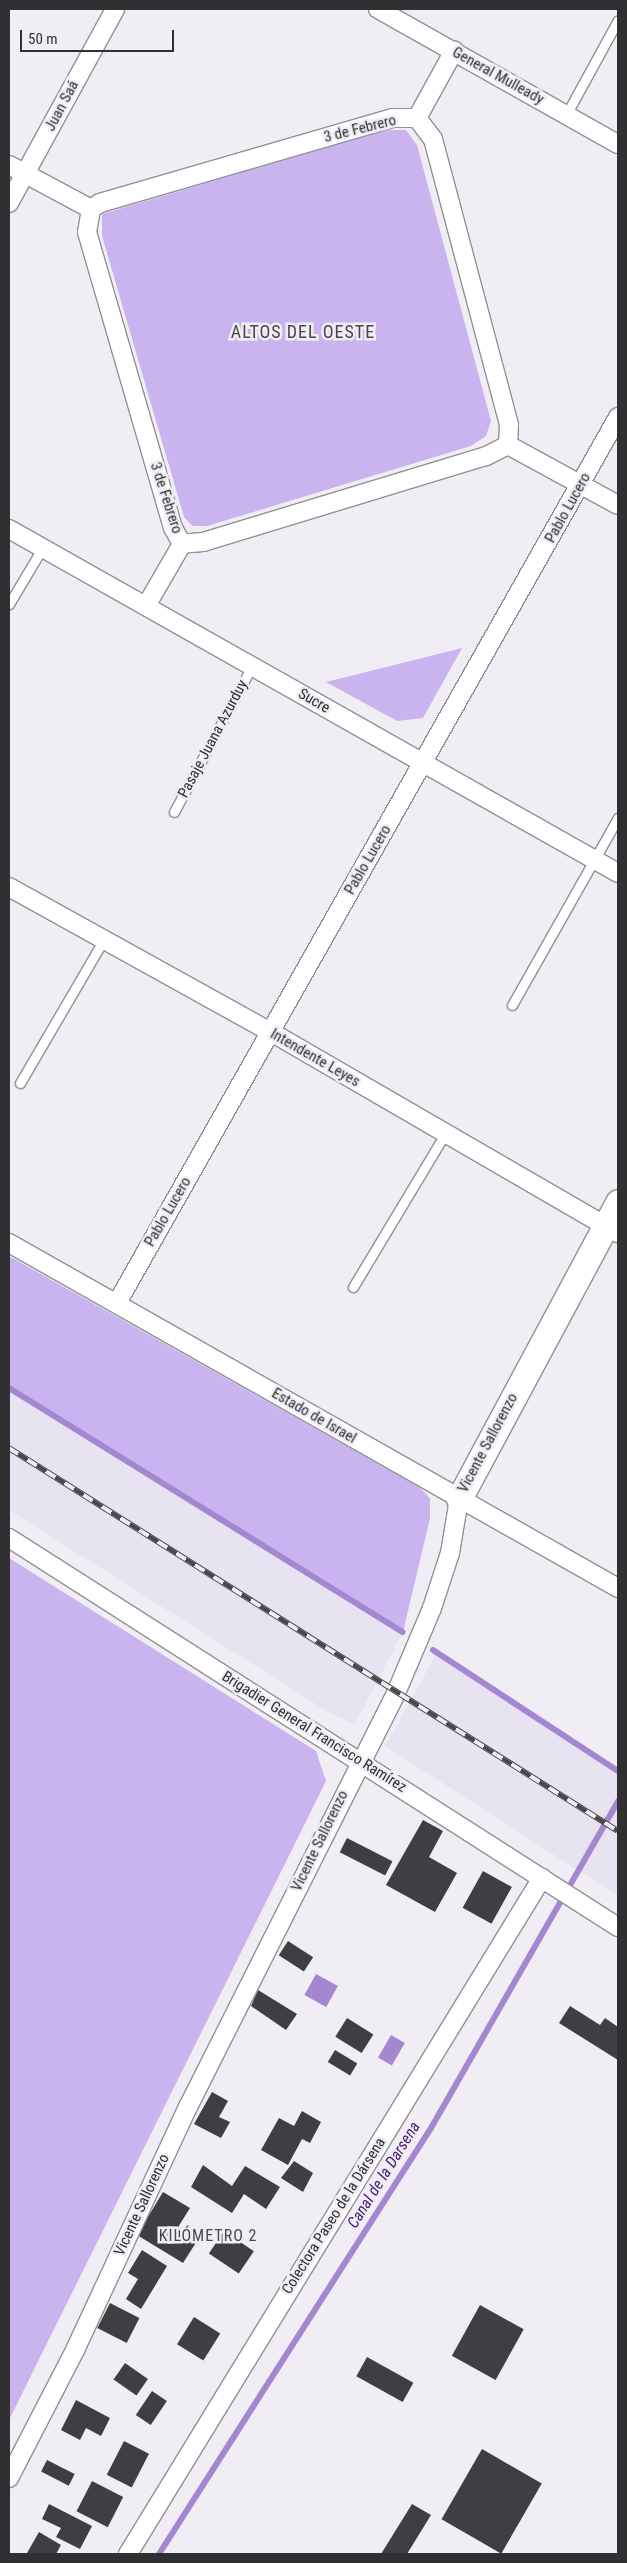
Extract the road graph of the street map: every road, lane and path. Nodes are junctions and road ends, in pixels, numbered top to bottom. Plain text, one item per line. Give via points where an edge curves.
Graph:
1 (115, 9) edge
2 (378, 9) edge
3 (618, 20) edge
4 (454, 51) junction
5 (566, 115) junction
6 (417, 118) junction
7 (618, 144) edge
8 (9, 165) edge
9 (26, 174) junction
10 (9, 203) edge
11 (91, 209) junction
12 (618, 417) edge
13 (508, 445) junction
14 (581, 484) junction
15 (618, 504) edge
16 (9, 529) edge
17 (182, 544) junction
18 (42, 547) junction
19 (9, 604) edge
20 (146, 606) junction
21 (252, 666) junction
22 (424, 763) junction
23 (174, 812) dead end
24 (618, 818) edge
25 (595, 860) junction
26 (618, 873) edge
27 (9, 887) edge
28 (103, 940) junction
29 (512, 1005) dead end
30 (271, 1032) junction
31 (20, 1083) dead end
32 (445, 1134) junction
33 (618, 1202) edge
34 (612, 1229) edge
35 (9, 1243) edge
36 (353, 1287) dead end
37 (117, 1303) junction
38 (458, 1498) junction
39 (9, 1538) edge
40 (618, 1588) edge
41 (360, 1760) junction
42 (542, 1878) junction
43 (618, 1927) edge
44 (9, 2478) edge
45 (128, 2554) edge

1 - 9 street, Juan Saá
2 - 4 street, General Mulleady
3 - 5 lane
4 - 5 street, General Mulleady
4 - 6 street
5 - 7 street, General Mulleady
6 - 11 street, 3 de Febrero via 392,118 100,203
6 - 13 street, 3 de Febrero via 433,139 510,425
8 - 9 street
9 - 10 street, Juan Saá
9 - 11 street
11 - 17 street, 3 de Febrero via 87,232 174,528
12 - 14 street, Pablo Lucero
13 - 14 street
13 - 17 street, 3 de Febrero via 486,456 401,482 203,542
14 - 15 street
14 - 22 street, Pablo Lucero
16 - 18 street, Sucre
17 - 20 street
18 - 19 lane
18 - 20 street, Sucre
20 - 21 street, Sucre
21 - 22 street, Sucre
21 - 23 lane, Pasaje Juana Azurduy
22 - 25 street, Sucre
22 - 30 street, Pablo Lucero
24 - 25 lane
25 - 26 street, Sucre
25 - 29 lane
27 - 28 street, Intendente Leyes
28 - 30 street, Intendente Leyes
28 - 31 lane
30 - 32 street, Intendente Leyes
30 - 37 street, Pablo Lucero
32 - 34 street, Intendente Leyes
32 - 36 lane
33 - 34 street, Vicente Sallorenzo
34 - 38 street, Vicente Sallorenzo
35 - 37 street, Estado de Israel
37 - 38 street, Estado de Israel
38 - 40 street, Estado de Israel
38 - 41 street, Vicente Sallorenzo via 450,1552 432,1608 396,1693
39 - 41 street, Brigadier General Francisco Ramírez
41 - 42 street, Brigadier General Francisco Ramírez
41 - 44 street, Vicente Sallorenzo via 188,2106 76,2348
42 - 43 street, Brigadier General Francisco Ramírez
42 - 45 street, Colectora Paseo de la Dársena

